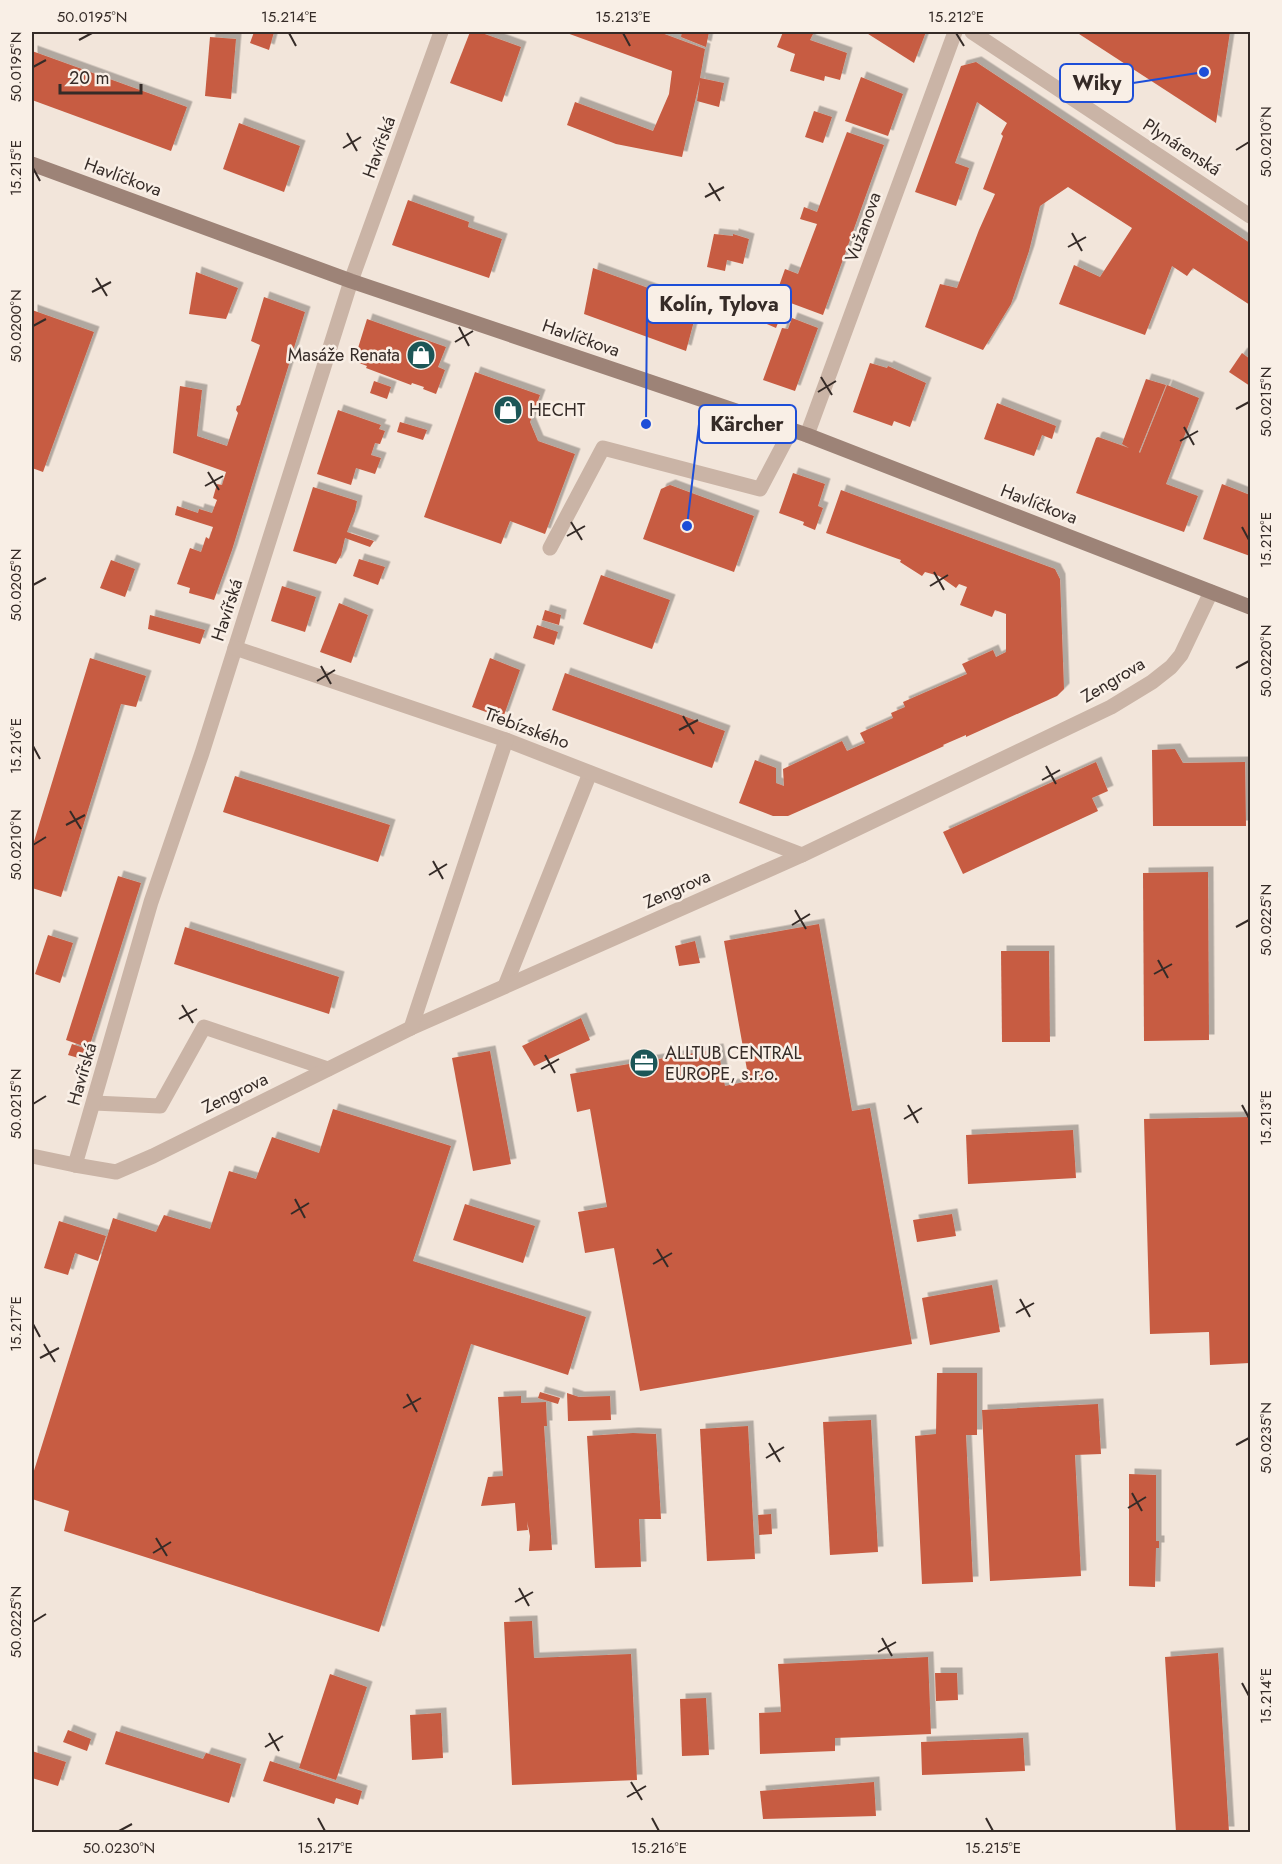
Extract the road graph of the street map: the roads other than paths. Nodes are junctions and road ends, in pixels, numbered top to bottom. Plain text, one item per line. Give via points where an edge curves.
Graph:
1 (441, 32) edge
2 (955, 32) edge
3 (972, 32) edge
4 (32, 164) edge
5 (1251, 216) edge
6 (351, 281) junction
7 (791, 430) junction
8 (807, 435) junction
9 (550, 548) dead end
10 (1210, 592) junction
11 (1251, 606) edge
12 (235, 648) junction
13 (506, 740) junction
14 (590, 773) junction
15 (802, 855) junction
16 (505, 986) junction
17 (411, 1028) junction
18 (328, 1069) junction
19 (94, 1103) junction
20 (32, 1156) edge
21 (75, 1165) junction

1 - 6 street, Havířská
2 - 8 street, Vužanova
3 - 5 street, Plynárenská
4 - 6 street, Havlíčkova
6 - 7 street, Havlíčkova
6 - 12 street, Havířská
7 - 8 street, Havlíčkova
7 - 9 street via 760,489 603,448
8 - 10 street, Havlíčkova
10 - 11 street, Havlíčkova
10 - 15 street, Zengrova via 1181,655 1152,682 1085,720
12 - 13 street, Třebízského
12 - 19 street, Havířská via 151,902
13 - 14 street, Třebízského
13 - 17 street
14 - 15 street, Třebízského
14 - 16 street
15 - 16 street, Zengrova
16 - 17 street, Zengrova
17 - 18 street, Zengrova
18 - 19 street via 204,1027 160,1106
18 - 21 street, Zengrova via 116,1172
19 - 21 street, Havířská
20 - 21 street

